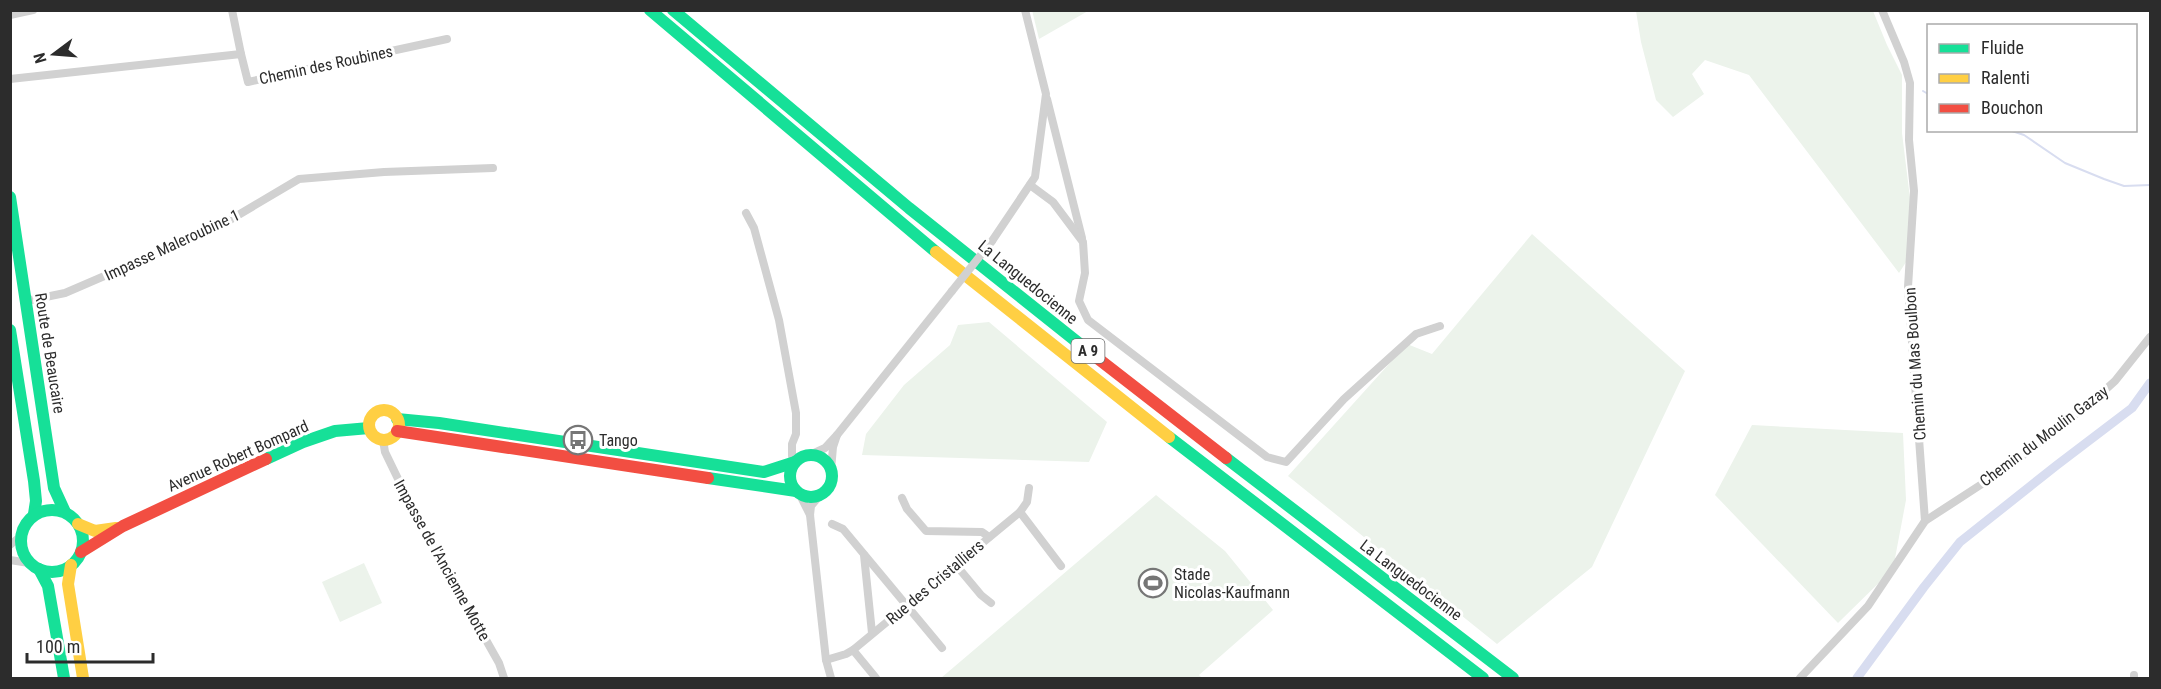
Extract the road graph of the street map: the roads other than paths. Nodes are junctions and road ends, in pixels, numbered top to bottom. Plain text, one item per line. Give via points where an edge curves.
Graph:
1 (33, 10) edge
2 (232, 10) edge
3 (650, 10) edge
4 (673, 10) edge
5 (1025, 10) edge
6 (1882, 10) edge
7 (10, 15) edge
8 (447, 39) dead end
9 (241, 54) junction
10 (10, 79) edge
11 (1046, 94) junction
12 (493, 168) dead end
13 (1030, 185) junction
14 (10, 197) edge
15 (746, 213) dead end
16 (1083, 242) junction
17 (26, 301) junction
18 (1440, 326) dead end
19 (10, 330) edge
20 (2151, 337) edge
21 (397, 425) junction
22 (369, 428) junction
23 (837, 435) junction
24 (383, 440) junction
25 (812, 454) junction
26 (796, 461) junction
27 (831, 470) junction
28 (1029, 488) dead end
29 (798, 492) junction
30 (821, 494) junction
31 (902, 498) dead end
32 (65, 512) junction
33 (1020, 512) junction
34 (34, 514) junction
35 (810, 515) junction
36 (1925, 521) junction
37 (78, 524) junction
38 (832, 524) dead end
39 (123, 526) junction
40 (21, 536) junction
41 (989, 537) junction
42 (10, 545) edge
43 (81, 552) junction
44 (864, 554) junction
45 (10, 560) edge
46 (71, 565) junction
47 (956, 565) junction
48 (34, 566) junction
49 (1060, 566) dead end
50 (991, 603) dead end
51 (906, 605) junction
52 (872, 633) junction
53 (942, 648) dead end
54 (853, 650) junction
55 (826, 660) junction
56 (64, 678) edge
57 (83, 678) edge
58 (504, 678) edge
59 (831, 678) edge
60 (876, 678) edge
61 (1483, 678) edge
62 (1513, 678) edge
63 (1800, 678) edge

1 - 7 street
2 - 9 street
3 - 61 main road, La Languedocienne / A 9 via 930,248
4 - 62 main road, La Languedocienne / A 9 via 997,278
5 - 11 street
6 - 36 street, Chemin du Mas Boulbon via 1910,83 1914,192 1908,287
8 - 9 street, Chemin des Roubines via 248,82
9 - 10 street, Chemin des Roubines
11 - 13 street via 1035,177
11 - 16 street
12 - 17 street, Impasse Maleroubine 1 via 299,179 218,226 65,293
13 - 16 street via 1053,202
13 - 23 street, bridge via 992,241
14 - 17 main road, Route de Beaucaire
15 - 26 street via 754,228 779,320 796,413 791,451
16 - 18 street via 1085,273 1079,301 1088,320 1267,457 1286,462 1344,399 1416,334
17 - 32 main road, Route de Beaucaire via 54,488
19 - 34 main road via 34,481
20 - 36 street, Chemin du Moulin Gazay via 2095,399 2008,466
21 - 22 main road via 394,415 386,411 377,412 370,419
21 - 24 main road via 392,438
21 - 26 main road via 439,423 764,472
21 - 29 main road
22 - 24 main road via 374,437
22 - 39 main road, Avenue Robert Bompard via 335,432 303,442
23 - 25 street via 825,448
23 - 27 street
24 - 58 street, Impasse de l'Ancienne Motte via 407,500 500,663
25 - 26 main road
25 - 27 main road via 826,460
26 - 29 main road via 790,476
27 - 30 main road via 831,484
28 - 33 street via 1027,502
29 - 30 main road via 809,497
29 - 35 street
30 - 35 street
31 - 41 street via 926,531 982,532
32 - 34 main road via 50,509
32 - 37 main road
33 - 41 street, Rue des Cristalliers
33 - 49 street
34 - 40 main road via 24,525
35 - 55 street
36 - 63 street via 1869,606
37 - 39 main road, Avenue Robert Bompard via 95,531
37 - 43 main road via 83,537
38 - 44 street via 843,528
39 - 43 main road, Avenue Robert Bompard
40 - 42 street
40 - 48 main road via 22,551
41 - 47 street, Rue des Cristalliers
43 - 46 main road
44 - 51 street
44 - 52 street
45 - 48 street
46 - 48 main road via 57,571
46 - 57 main road via 68,584
47 - 50 street
47 - 51 street, Rue des Cristalliers
48 - 56 main road via 48,586
51 - 52 street, Rue des Cristalliers
51 - 53 street
52 - 54 street, Rue des Cristalliers
54 - 55 street, Rue des Cristalliers
54 - 60 street
55 - 59 street

